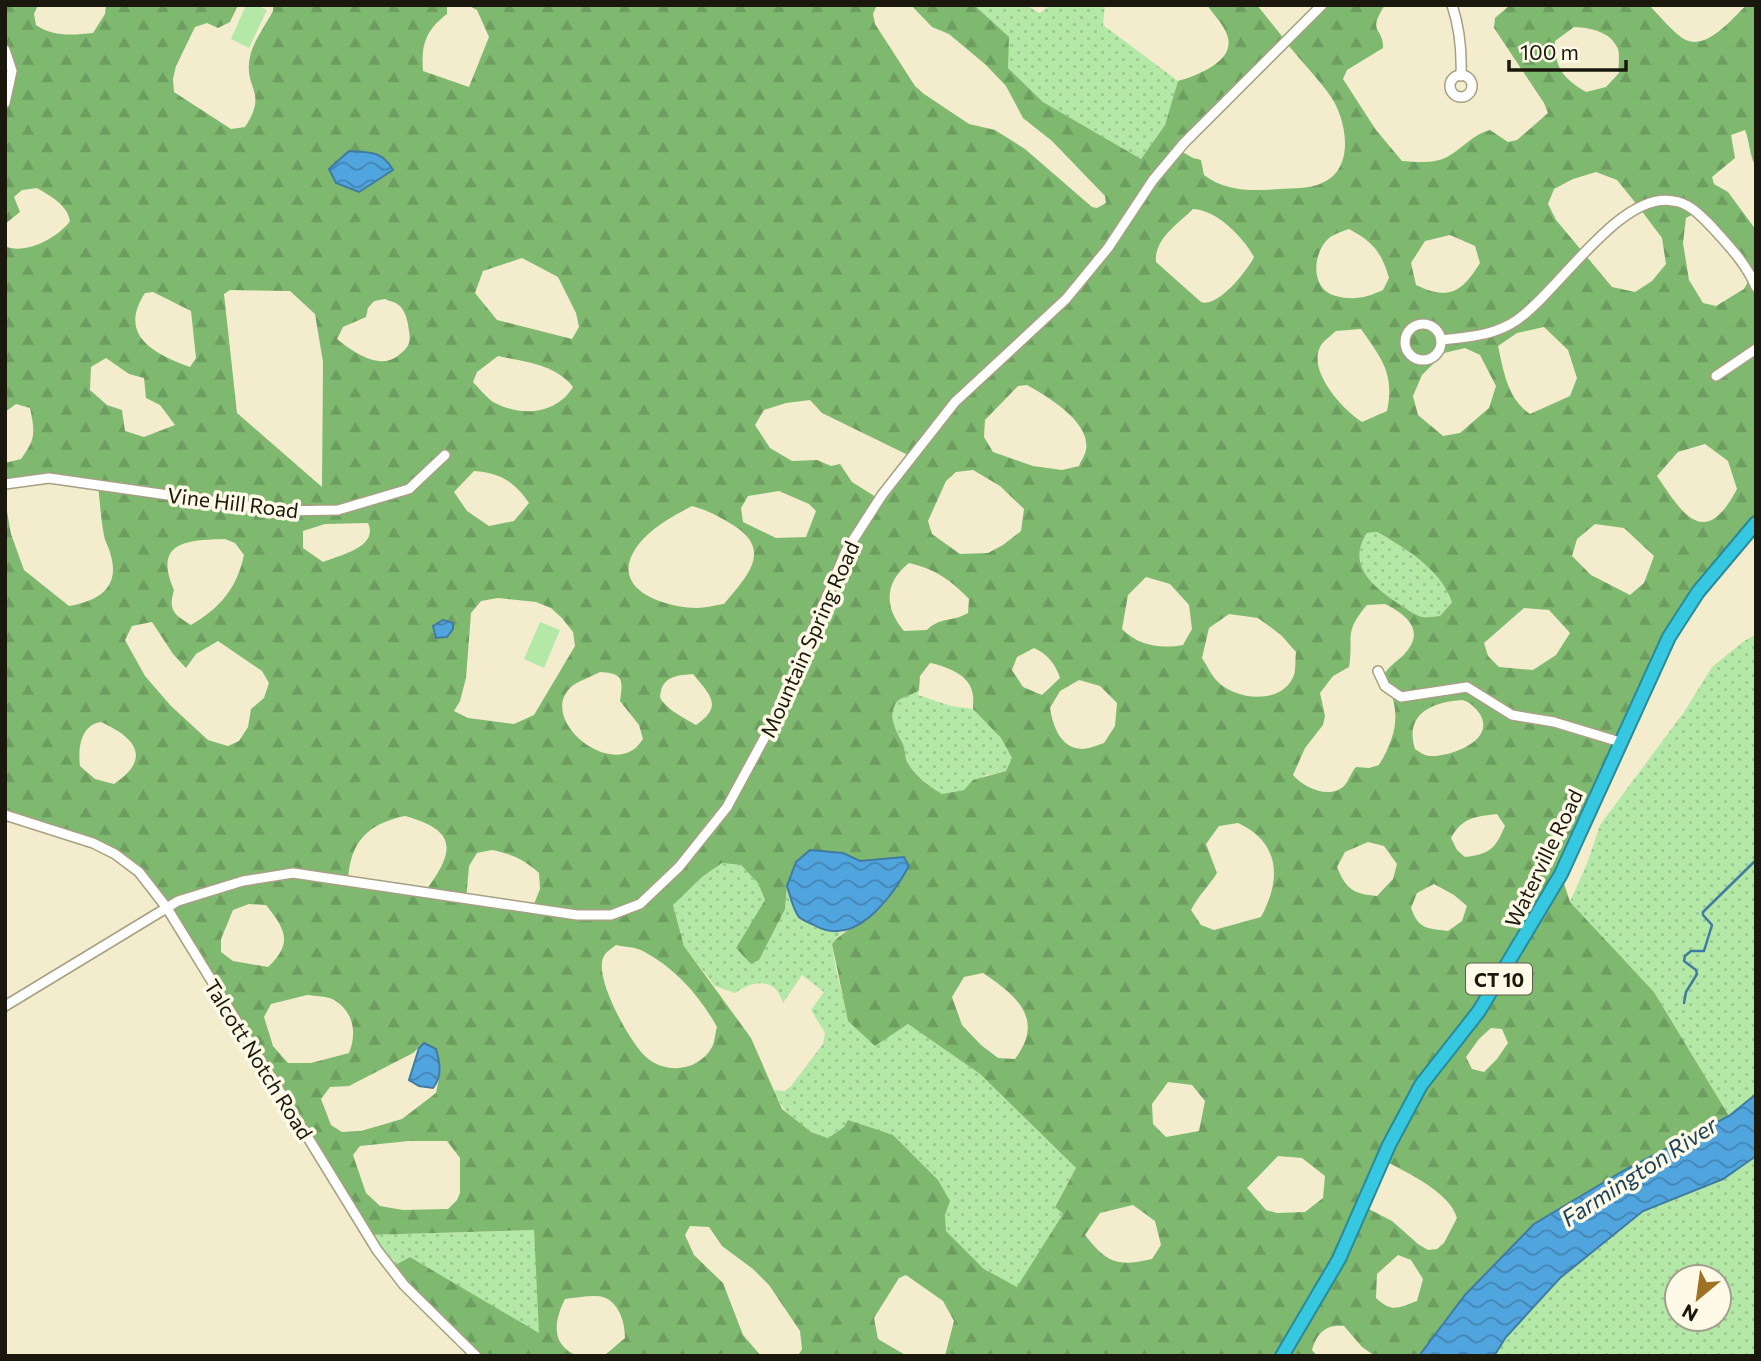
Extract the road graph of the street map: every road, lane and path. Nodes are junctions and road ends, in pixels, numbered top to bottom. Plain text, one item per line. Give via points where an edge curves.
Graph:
1 (1322, 5) edge
2 (1452, 5) edge
3 (5, 50) edge
4 (1461, 76) dead end
5 (5, 103) edge
6 (1756, 287) edge
7 (1440, 340) junction
8 (1756, 349) edge
9 (1716, 376) dead end
10 (445, 455) dead end
11 (5, 484) edge
12 (1756, 523) edge
13 (1378, 671) dead end
14 (1620, 742) junction
15 (5, 816) edge
16 (167, 908) junction
17 (5, 1006) edge
18 (475, 1356) edge
19 (1282, 1356) edge

1 - 16 street, Mountain Spring Road via 1184,142 1066,299 955,402 882,495 846,551 779,711 727,807 679,867 640,904 611,915 577,915 293,873 243,881
2 - 4 street via 1462,52
3 - 5 street via 12,71
6 - 7 street via 1745,264 1697,212 1685,204 1663,200 1638,206 1613,225 1518,319 1484,335
7 - 7 street via 1434,328 1420,324 1408,331 1405,344 1411,356 1425,360 1437,353
8 - 9 street
10 - 11 street, Vine Hill Road via 409,489 338,510 281,511 49,478
12 - 14 highway, Waterville Road / CT 10 via 1698,592 1669,637
13 - 14 street via 1385,686 1401,698 1466,687 1512,715
14 - 19 highway, Waterville Road / CT 10 via 1561,874 1479,1011 1421,1085 1339,1259
15 - 16 street, Talcott Notch Road via 115,853 139,872
16 - 17 street, Mountain Spring Road
16 - 18 street, Talcott Notch Road via 377,1250

